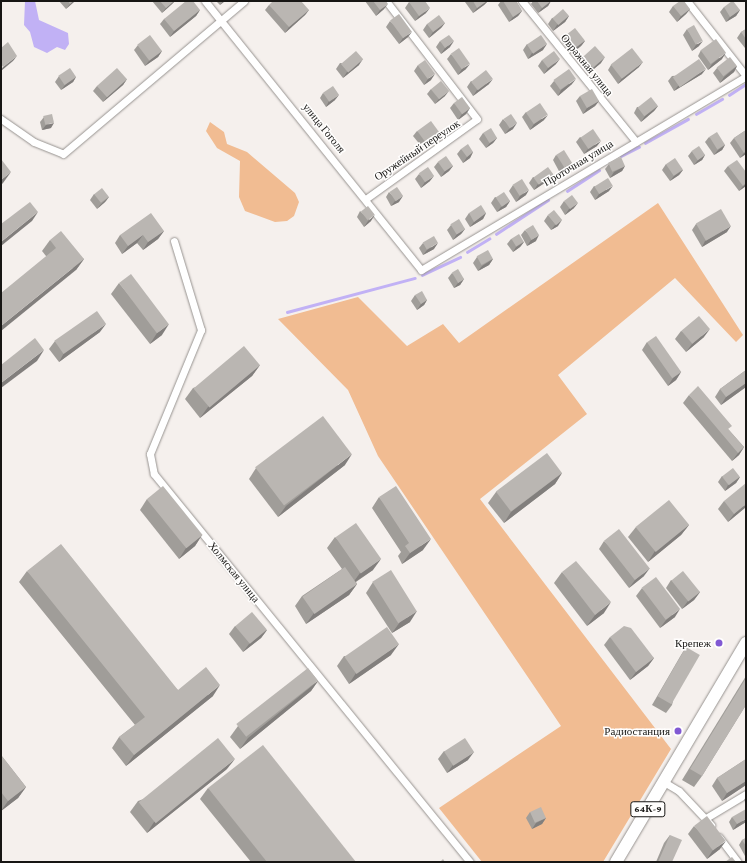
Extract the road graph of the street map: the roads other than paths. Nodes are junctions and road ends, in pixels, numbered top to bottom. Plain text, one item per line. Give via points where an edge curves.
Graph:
1 (205, 1) edge
2 (244, 1) edge
3 (386, 1) edge
4 (522, 1) edge
5 (687, 1) edge
6 (222, 19) junction
7 (746, 76) edge
8 (1, 119) edge
9 (636, 142) junction
10 (367, 198) junction
11 (174, 241) dead end
12 (421, 270) joint
13 (746, 643) edge
14 (664, 782) junction
15 (746, 794) edge
16 (706, 818) junction
17 (470, 862) edge
18 (616, 862) edge
19 (738, 862) edge

1 - 6 street, улица Гоголя
2 - 6 street
3 - 10 street, Оружейный переулок via 477,119
4 - 9 street, Овражная улица
5 - 7 street
6 - 8 street via 63,154 34,142
6 - 10 street, улица Гоголя
7 - 9 street, Проточная улица
9 - 12 street, Проточная улица
10 - 12 street, улица Гоголя via 411,262
11 - 17 street, Холмская улица via 200,330 150,454 154,474
13 - 14 main road, 64К-9
14 - 16 street
14 - 18 main road, 64К-9
15 - 16 street
16 - 19 street

